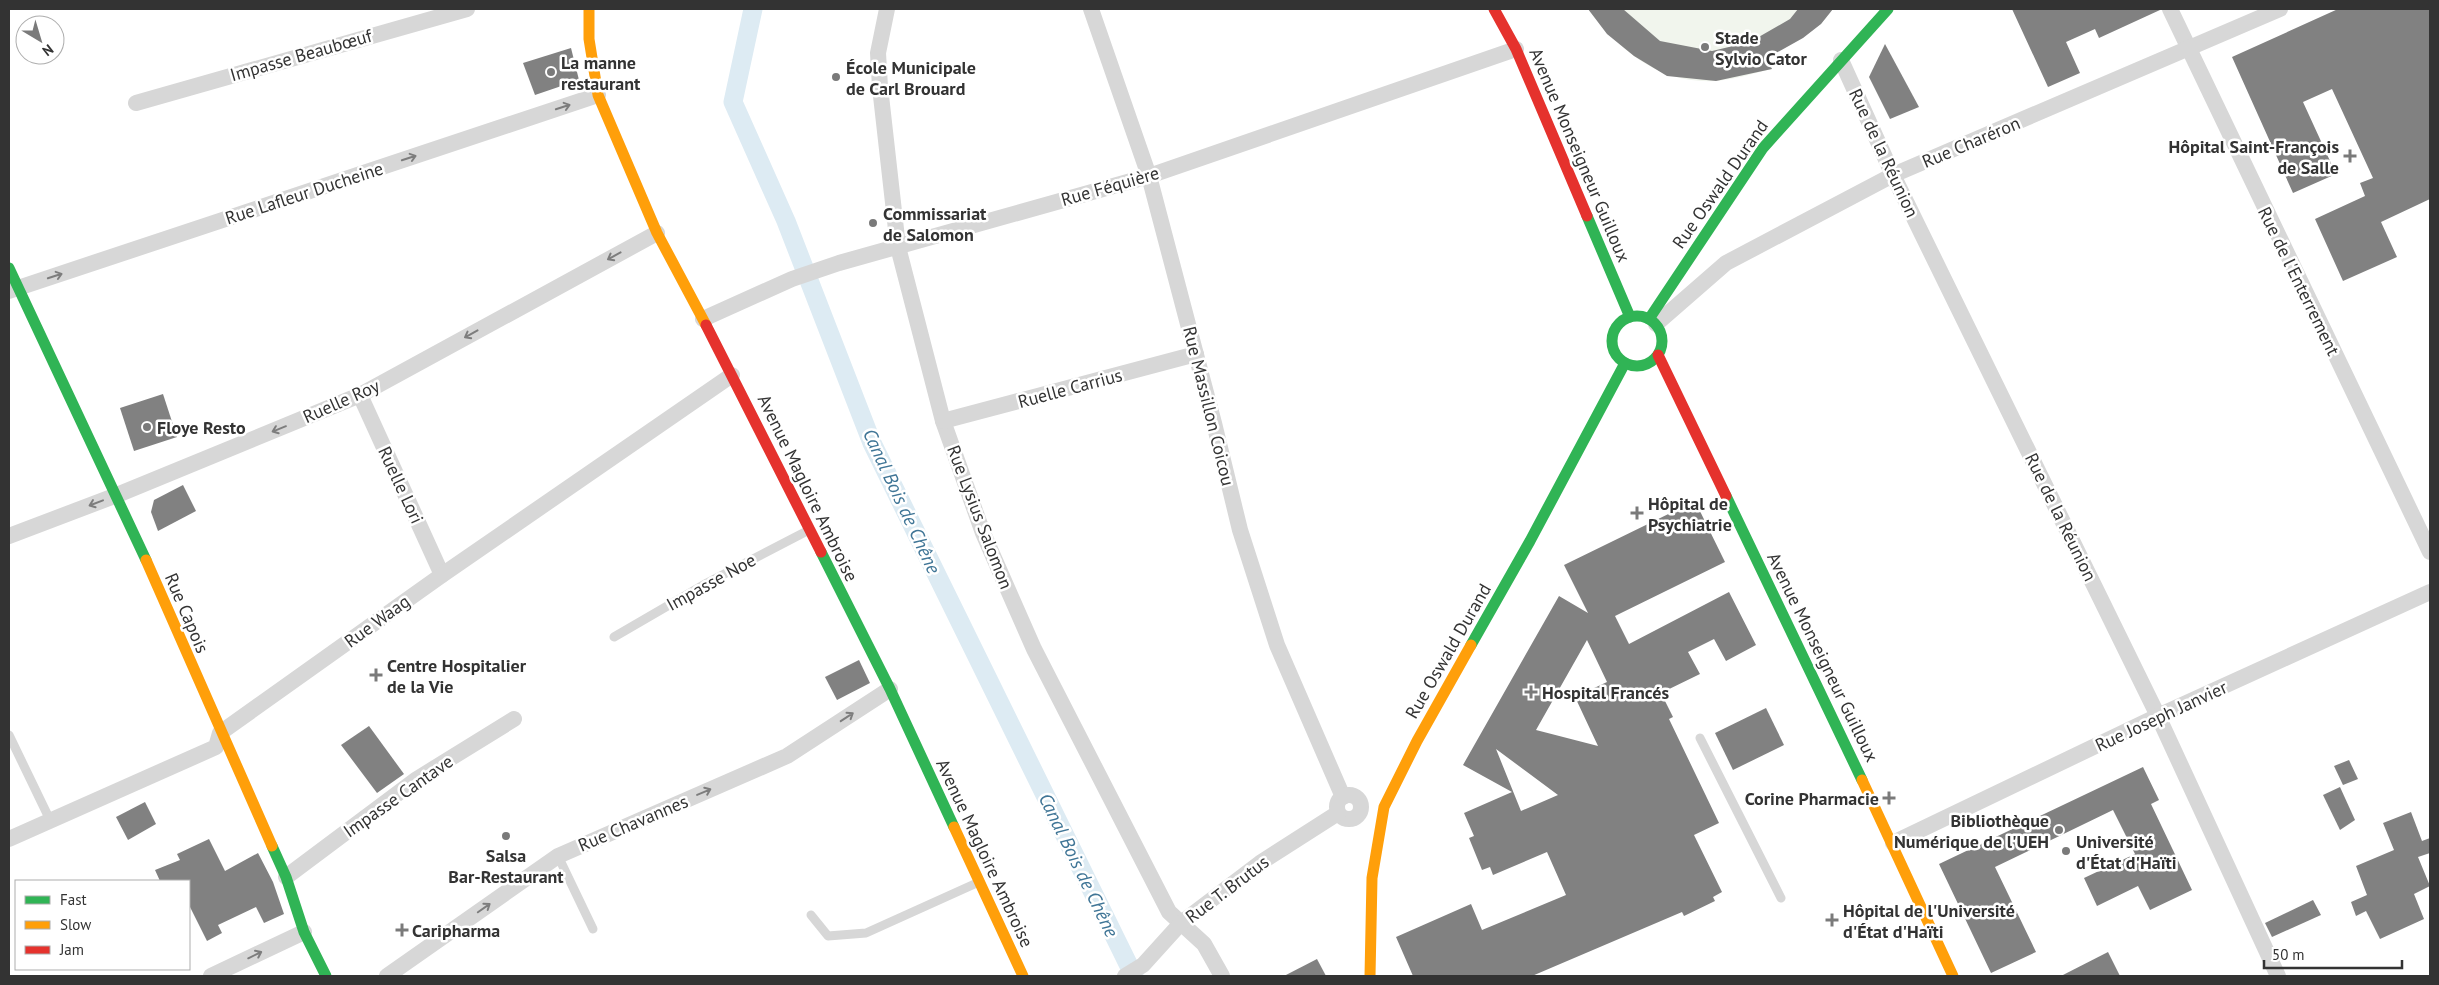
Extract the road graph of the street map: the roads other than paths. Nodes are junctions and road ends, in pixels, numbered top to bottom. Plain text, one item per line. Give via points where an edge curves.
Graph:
1 (467, 9) edge
2 (589, 9) edge
3 (887, 9) edge
4 (1091, 9) edge
5 (1494, 9) edge
6 (1888, 9) edge
7 (2170, 9) edge
8 (2280, 9) edge
9 (1516, 49) junction
10 (2187, 49) junction
11 (1840, 60) junction
12 (598, 95) junction
13 (136, 103) dead end
14 (1893, 175) junction
15 (1149, 176) junction
16 (657, 233) junction
17 (898, 247) junction
18 (9, 268) edge
19 (14, 289) edge
20 (1630, 317) junction
21 (703, 319) junction
22 (1653, 321) junction
23 (1196, 354) junction
24 (1658, 355) junction
25 (1625, 363) junction
26 (732, 375) junction
27 (360, 395) junction
28 (943, 421) junction
29 (117, 495) junction
30 (809, 530) junction
31 (9, 536) edge
32 (2430, 552) edge
33 (442, 575) junction
34 (2430, 592) edge
35 (614, 637) dead end
36 (890, 689) junction
37 (2158, 716) junction
38 (514, 719) dead end
39 (220, 733) junction
40 (9, 735) edge
41 (1700, 738) dead end
42 (1343, 797) junction
43 (1361, 805) junction
44 (1384, 807) junction
45 (1338, 813) junction
46 (50, 820) junction
47 (9, 838) edge
48 (1893, 843) junction
49 (558, 856) junction
50 (286, 877) junction
51 (980, 882) junction
52 (1781, 898) dead end
53 (811, 915) dead end
54 (1181, 922) junction
55 (593, 929) dead end
56 (304, 932) junction
57 (211, 976) edge
58 (326, 976) edge
59 (387, 976) edge
60 (1023, 976) edge
61 (1125, 976) edge
62 (1222, 976) edge
63 (1370, 976) edge
64 (1953, 976) edge
65 (2278, 976) edge

1 - 13 street, Impasse Beaubœuf
2 - 12 street, Avenue Magloire Ambroise via 589,39
3 - 17 street, Rue Lysius Salomon via 878,53
4 - 15 street, Rue Massillon Coicou
5 - 9 street, Avenue Monseigneur Guilloux
6 - 11 street, Rue Oswald Durand
7 - 10 street, Rue de l'Enterrement
8 - 10 street, Rue Charéron
9 - 15 street, Rue Féquière
9 - 20 street, Avenue Monseigneur Guilloux
10 - 14 street, Rue Charéron
10 - 32 street, Rue de l'Enterrement
11 - 14 street, Rue de la Réunion
11 - 22 street, Rue Oswald Durand via 1763,148
12 - 16 street, Avenue Magloire Ambroise
19 -> 12 street, Rue Lafleur Ducheine
14 - 22 street, Rue Charéron via 1726,263
14 - 37 street, Rue de la Réunion
15 - 17 street, Rue Féquière
15 - 23 street, Rue Massillon Coicou
16 - 21 street, Avenue Magloire Ambroise
16 -> 27 street, Ruelle Roy
17 - 21 street, Rue Féquière via 792,279
17 - 28 street, Rue Lysius Salomon
18 - 19 street, Rue Capois
19 - 29 street, Rue Capois
20 - 22 street
20 - 25 street via 1616,327 1612,342 1618,358
21 - 26 street, Avenue Magloire Ambroise
22 - 24 street via 1662,339
23 - 28 street, Ruelle Carrius
23 - 42 street, Rue Massillon Coicou via 1240,530 1277,645
24 - 25 street via 1646,364 1632,366
24 - 48 street, Avenue Monseigneur Guilloux
25 - 44 street, Rue Oswald Durand
26 - 30 street, Avenue Magloire Ambroise
26 - 33 street, Rue Waag
27 -> 29 street, Ruelle Roy
27 - 33 street, Ruelle Lori
28 - 54 street, Rue Lysius Salomon via 983,533 1034,649 1157,891 1169,912
29 -> 31 street, Ruelle Roy
29 - 39 street, Rue Capois
30 - 35 lane, Impasse Noe via 707,583
30 - 36 street, Avenue Magloire Ambroise
33 - 39 street, Rue Waag
34 - 37 street, Rue Joseph Janvier
49 -> 36 street, Rue Chavannes via 787,756
36 - 51 street, Avenue Magloire Ambroise
37 - 48 street, Rue Joseph Janvier
37 - 65 street, Rue de la Réunion
38 - 50 street, Impasse Cantave via 417,779
39 - 46 street, Rue Waag via 216,746
39 - 50 street, Rue Capois
40 - 46 lane
41 - 52 lane
42 - 43 street via 1354,796
42 - 45 street via 1337,804
43 - 44 street
43 - 45 street via 1361,811 1353,818 1347,819
44 - 63 street, Rue Oswald Durand via 1372,878
45 - 54 street, Rue T. Brutus via 1260,863
46 - 47 street, Rue Waag
48 - 64 street, Avenue Monseigneur Guilloux
49 - 55 lane
59 -> 49 street, Rue Chavannes
50 - 56 street, Rue Capois
51 - 53 lane via 866,933 828,936
51 - 60 street, Avenue Magloire Ambroise
54 - 61 street, Rue T. Brutus via 1143,965
54 - 62 street, Rue Lysius Salomon via 1204,944
57 -> 56 street
56 - 58 street, Rue Capois

